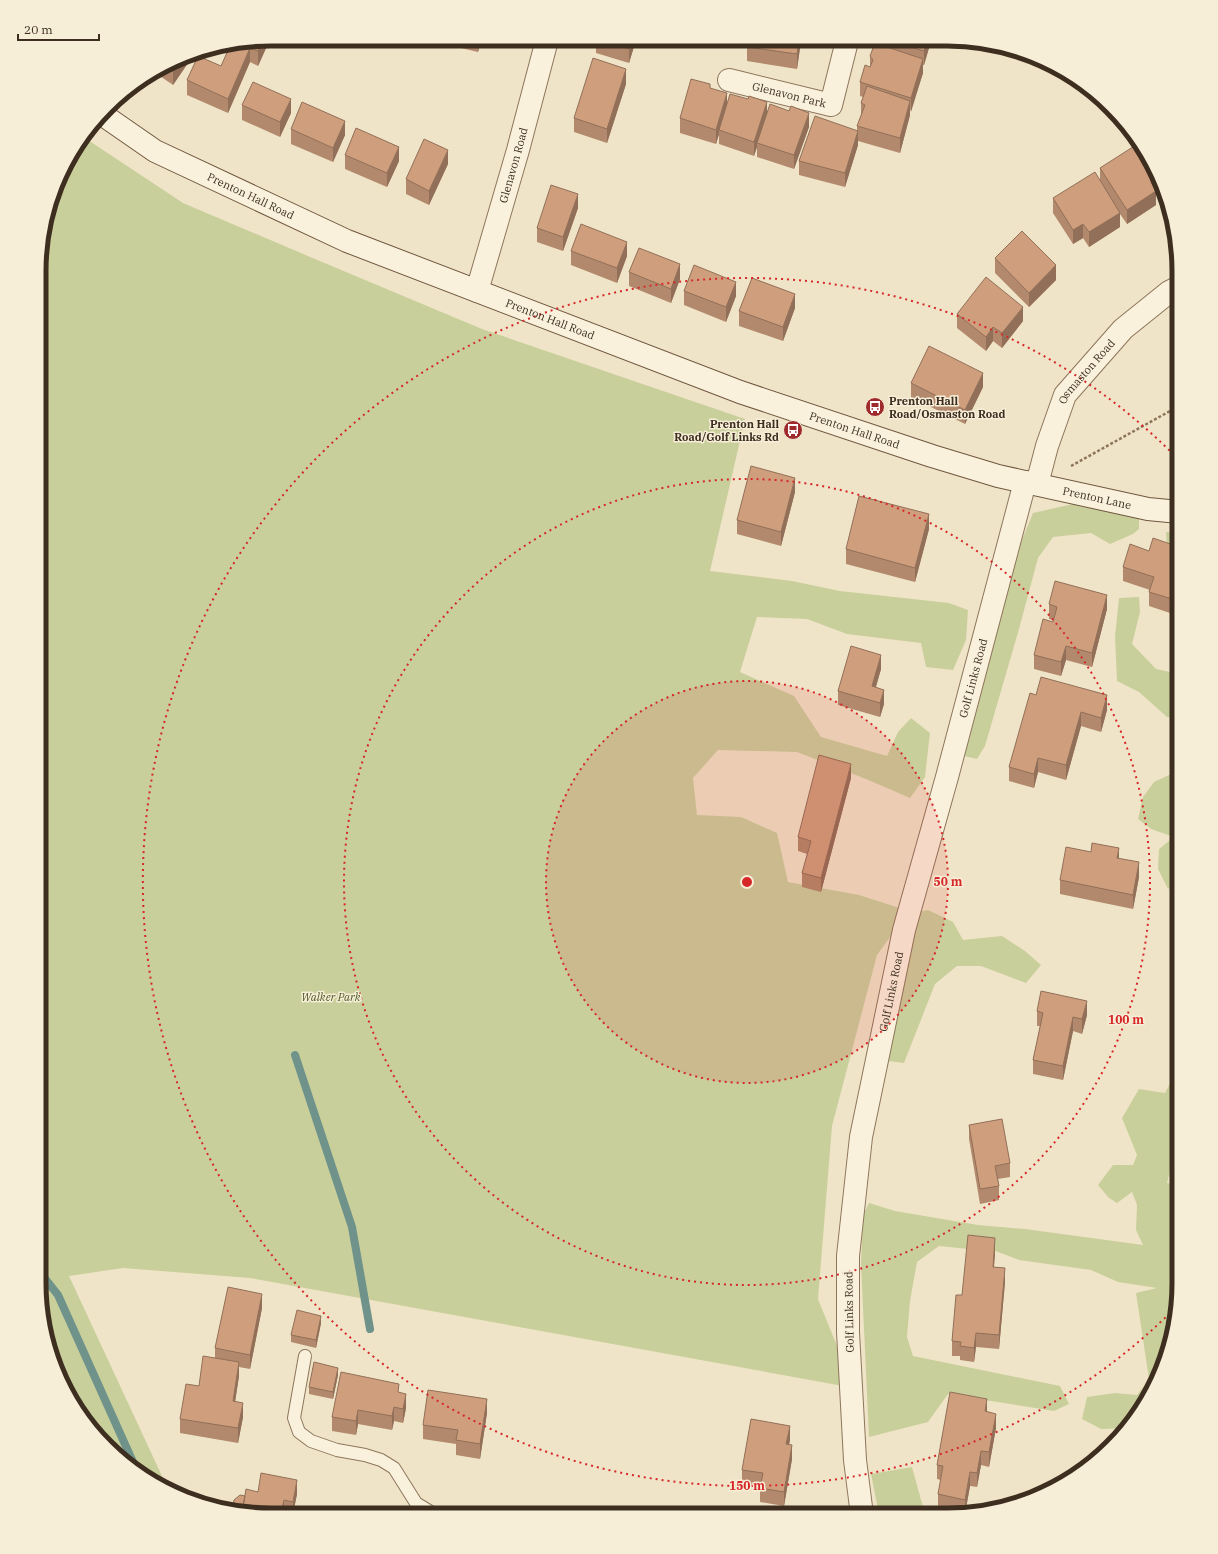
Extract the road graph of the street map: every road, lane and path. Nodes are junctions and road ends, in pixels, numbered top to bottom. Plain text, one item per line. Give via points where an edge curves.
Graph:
1 (545, 46) edge
2 (846, 46) edge
3 (729, 80) dead end
4 (107, 118) edge
5 (1172, 290) edge
6 (477, 291) junction
7 (1172, 410) edge
8 (1070, 466) dead end
9 (1025, 482) junction
10 (1172, 511) edge
11 (305, 1356) dead end
12 (424, 1508) edge
13 (861, 1508) edge

1 - 6 street, Glenavon Road
2 - 3 street, Glenavon Park via 831,105
4 - 6 street, Prenton Hall Road via 155,151 347,241
5 - 9 street, Osmaston Road via 1123,329 1065,395 1047,446
6 - 9 street, Prenton Hall Road via 740,392 932,456
7 - 8 path
9 - 10 street, Prenton Lane via 1148,509
9 - 13 street, Golf Links Road via 904,930 861,1137 848,1256 848,1332 855,1452
11 - 12 lane via 294,1418 299,1432 311,1441 337,1450 381,1460 394,1468 416,1503

